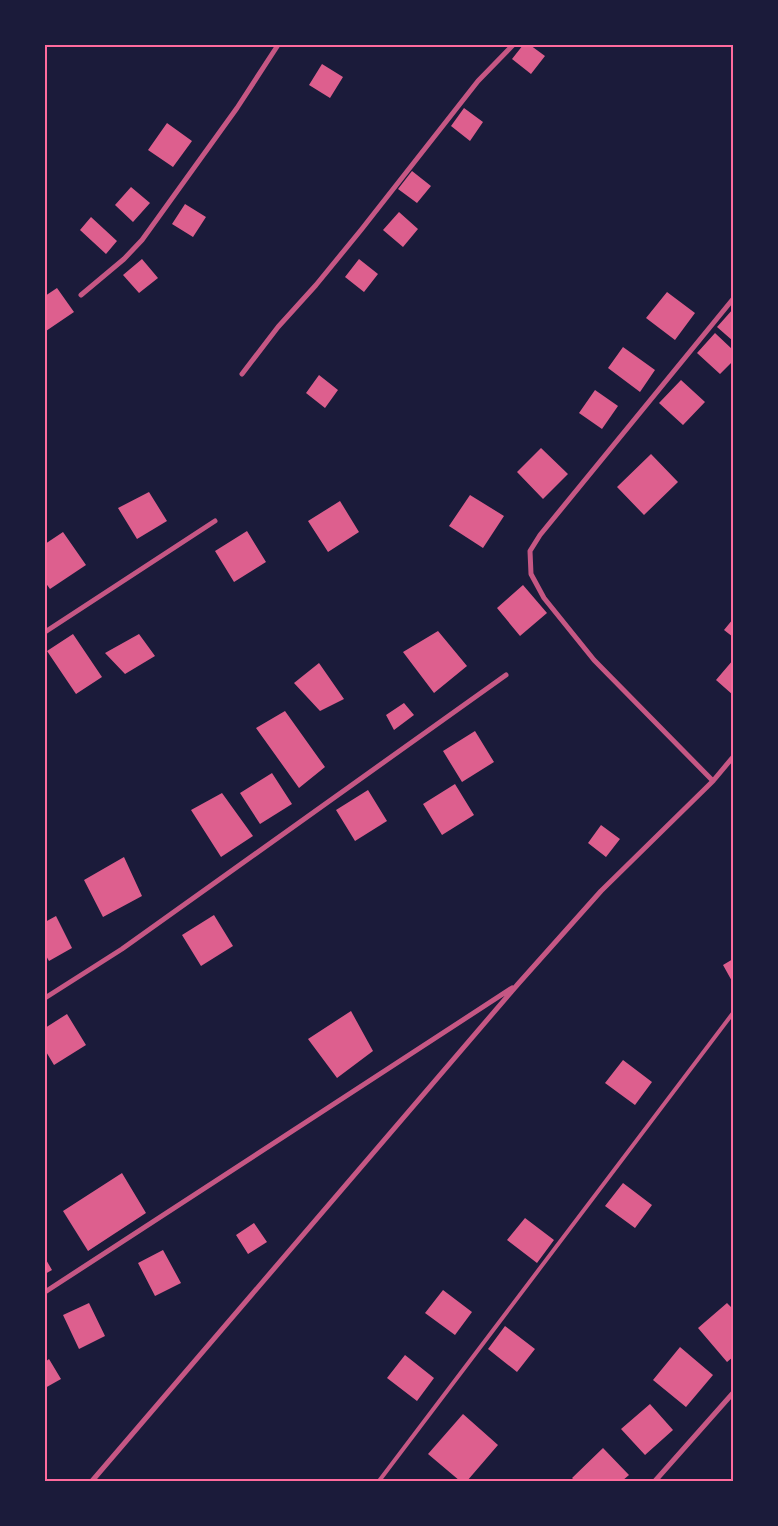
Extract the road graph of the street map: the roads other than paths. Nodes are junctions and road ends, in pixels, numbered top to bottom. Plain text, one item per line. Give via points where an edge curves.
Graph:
1 (278, 45) edge
2 (513, 45) edge
3 (81, 295) dead end
4 (733, 299) edge
5 (242, 374) dead end
6 (215, 521) dead end
7 (45, 632) edge
8 (506, 675) dead end
9 (733, 757) edge
10 (713, 781) junction
11 (518, 984) junction
12 (45, 998) edge
13 (733, 1013) edge
14 (45, 1292) edge
15 (733, 1393) edge
16 (92, 1481) edge
17 (379, 1481) edge
18 (655, 1481) edge

1 - 3 street via 238,108 142,240
2 - 5 street via 478,81
4 - 10 street via 540,534 530,551 531,574 544,598 594,660
6 - 7 street
8 - 12 street via 122,949
9 - 10 street
10 - 11 street via 601,891
11 - 14 street
11 - 16 street
13 - 17 lane
15 - 18 street

